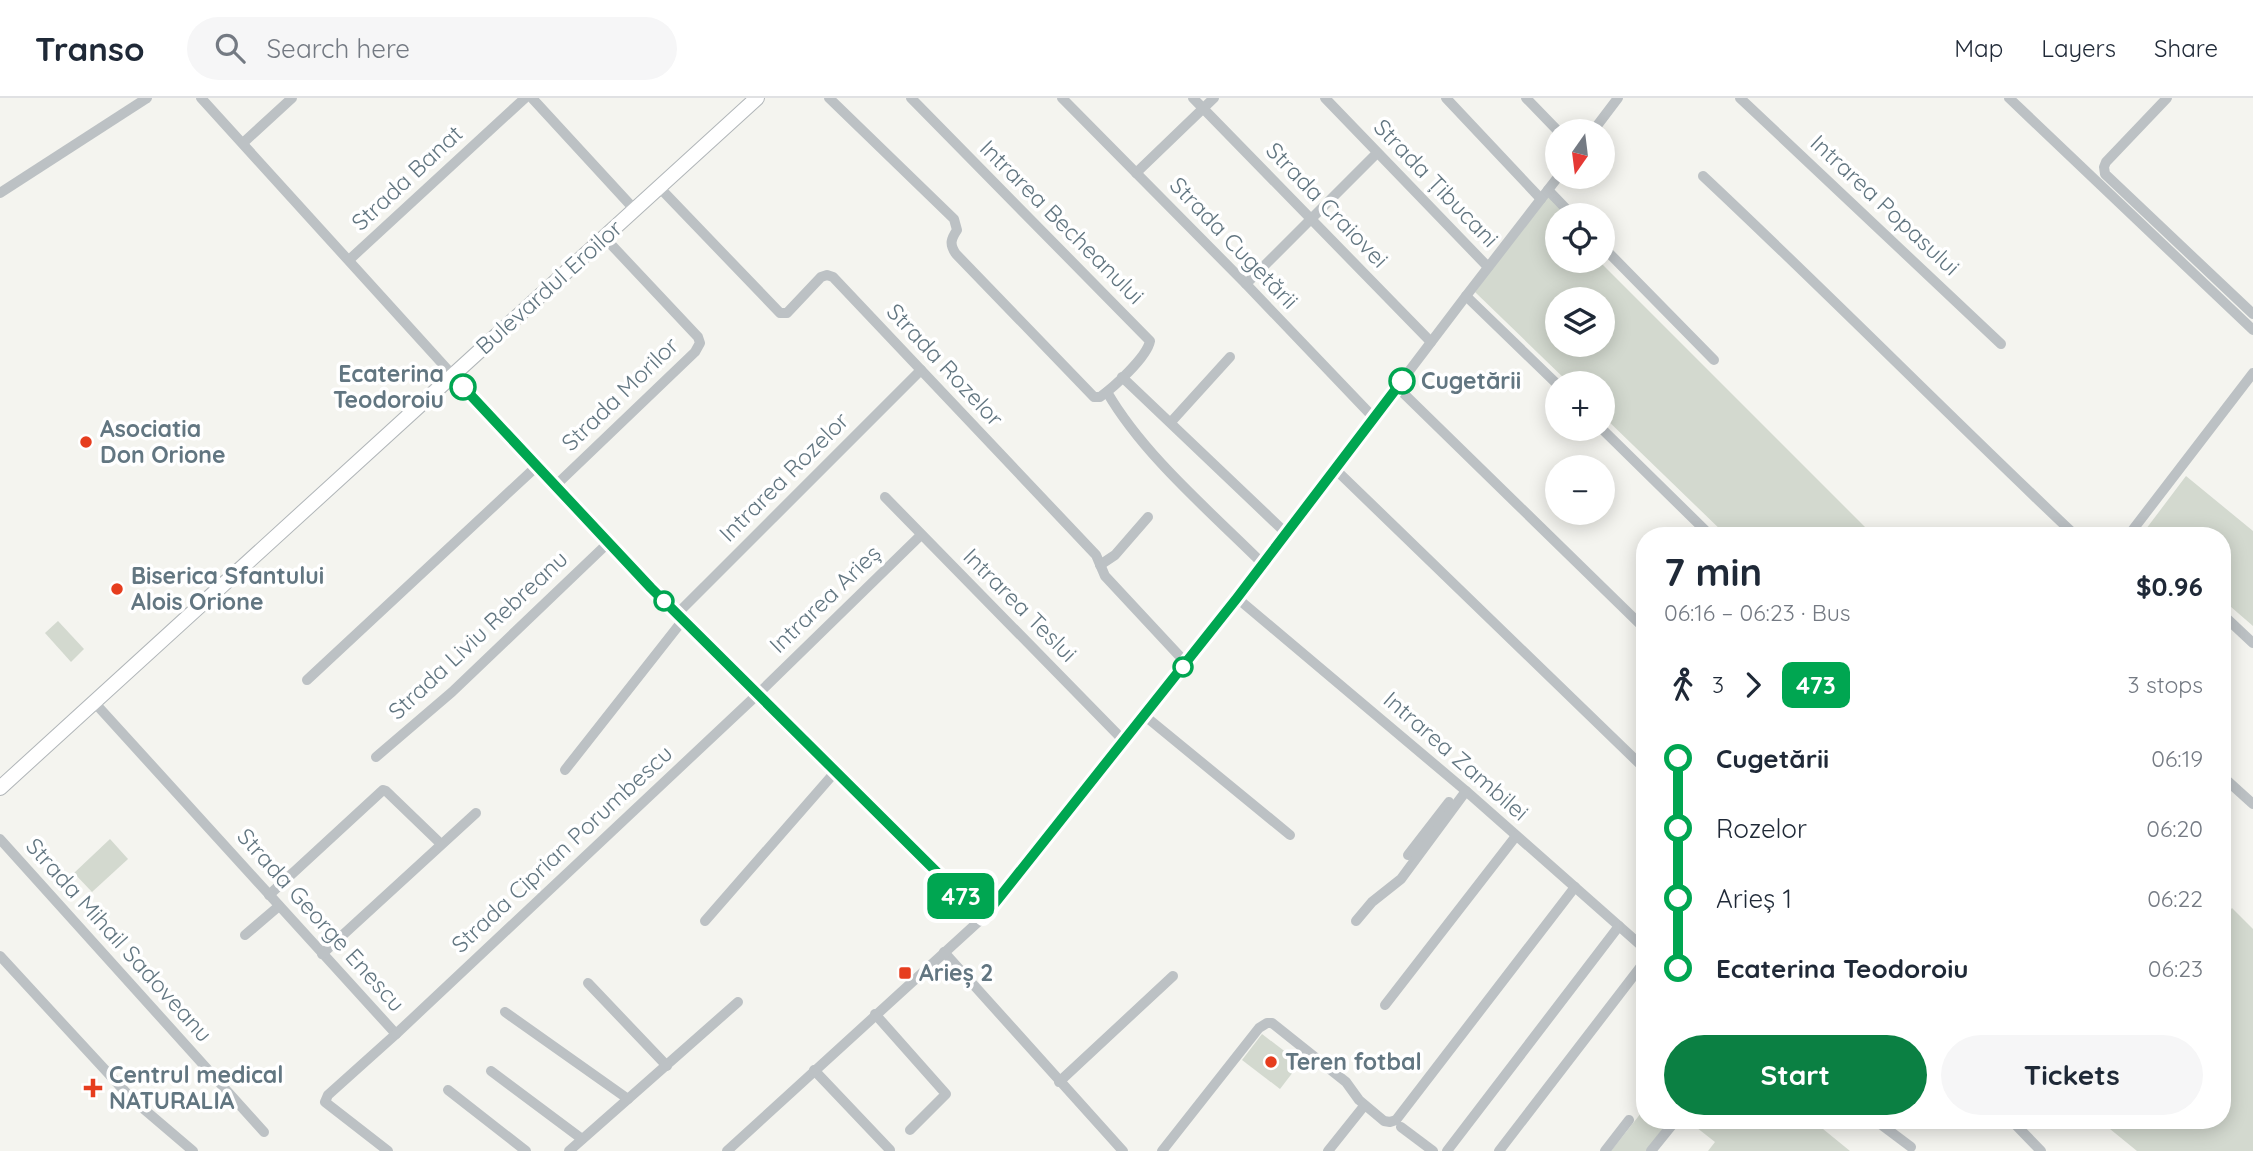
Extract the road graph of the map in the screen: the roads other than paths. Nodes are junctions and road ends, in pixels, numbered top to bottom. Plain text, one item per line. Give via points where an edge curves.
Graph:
1 (147, 98) edge
2 (201, 98) edge
3 (292, 98) edge
4 (525, 98) edge
5 (532, 98) edge
6 (757, 98) edge
7 (829, 98) edge
8 (911, 98) edge
9 (1062, 98) edge
10 (1193, 98) edge
11 (1214, 98) edge
12 (1325, 98) edge
13 (1446, 98) edge
14 (1526, 98) edge
15 (1618, 98) edge
16 (1740, 98) edge
17 (2008, 98) edge
18 (2167, 98) edge
19 (1203, 109) junction
20 (1546, 119) edge
21 (1602, 119) edge
22 (243, 143) junction
23 (1377, 153) junction
24 (1136, 173) junction
25 (1703, 176) dead end
26 (659, 187) junction
27 (1549, 189) edge
28 (0, 193) edge
29 (1545, 195) junction
30 (1556, 203) edge
31 (635, 210) junction
32 (1311, 219) junction
33 (604, 237) junction
34 (1615, 259) edge
35 (349, 260) junction
36 (1488, 267) junction
37 (1246, 284) junction
38 (1466, 296) junction
39 (2253, 314) edge
40 (2253, 330) edge
41 (1431, 342) junction
42 (2001, 344) dead end
43 (1230, 357) dead end
44 (1714, 360) dead end
45 (921, 370) junction
46 (1545, 372) edge
47 (2253, 373) edge
48 (453, 375) junction
49 (1122, 377) junction
50 (1397, 387) junction
51 (1107, 392) junction
52 (1374, 418) junction
53 (1171, 422) junction
54 (1614, 441) edge
55 (536, 467) junction
56 (1335, 469) junction
57 (555, 486) junction
58 (885, 497) dead end
59 (1148, 517) dead end
60 (1702, 527) edge
61 (2067, 527) edge
62 (2135, 527) edge
63 (1287, 534) junction
64 (921, 535) junction
65 (608, 543) junction
66 (1263, 564) junction
67 (1100, 565) junction
68 (1237, 598) junction
69 (680, 617) junction
70 (1636, 620) edge
71 (2231, 622) edge
72 (2253, 643) edge
73 (1186, 663) junction
74 (307, 681) dead end
75 (758, 694) junction
76 (94, 702) junction
77 (1145, 716) junction
78 (1125, 742) junction
79 (376, 757) dead end
80 (1636, 760) edge
81 (565, 770) dead end
82 (836, 771) junction
83 (2, 782) edge
84 (2231, 784) edge
85 (1463, 789) junction
86 (2253, 804) edge
87 (476, 813) dead end
88 (1290, 835) dead end
89 (1516, 835) junction
90 (0, 839) edge
91 (441, 844) junction
92 (1408, 855) dead end
93 (1575, 887) junction
94 (269, 895) junction
95 (279, 906) junction
96 (983, 918) junction
97 (705, 921) dead end
98 (1356, 921) dead end
99 (1619, 926) junction
100 (246, 935) dead end
101 (1636, 941) edge
102 (944, 952) junction
103 (322, 954) junction
104 (0, 956) edge
105 (1636, 973) edge
106 (1173, 976) dead end
107 (588, 983) dead end
108 (738, 1002) dead end
109 (1385, 1005) dead end
110 (505, 1012) dead end
111 (875, 1014) junction
112 (396, 1034) junction
113 (667, 1066) junction
114 (491, 1070) dead end
115 (814, 1070) junction
116 (1059, 1082) junction
117 (447, 1090) dead end
118 (628, 1099) junction
119 (1364, 1106) junction
120 (1629, 1120) dead end
121 (1399, 1124) junction
122 (1669, 1129) edge
123 (1887, 1129) edge
124 (2020, 1129) edge
125 (910, 1130) dead end
126 (264, 1132) dead end
127 (582, 1139) junction
128 (1911, 1147) dead end
129 (890, 1150) edge
130 (193, 1151) edge
131 (388, 1151) edge
132 (526, 1151) edge
133 (569, 1151) edge
134 (727, 1151) edge
135 (1123, 1151) edge
136 (1162, 1151) edge
137 (1328, 1151) edge
138 (1433, 1151) edge
139 (1447, 1151) edge
140 (1499, 1151) edge
141 (1605, 1151) edge
142 (1651, 1151) edge
143 (2041, 1151) edge

1 - 28 street
2 - 22 street
3 - 22 street
4 - 35 street, Strada Banat
5 - 31 street
6 - 26 main road, Bulevardul Eroilor
7 - 51 street via 954,219 957,230 951,238 952,248 1034,336 1094,397
8 - 49 street, Intrarea Becheanului via 1150,341
9 - 24 street, Strada Cugetării
10 - 19 street, Strada Craiovei
11 - 19 street
12 - 23 street, Strada Țibucani
13 - 29 street
14 - 20 street
15 - 21 street
16 - 42 street, Intrarea Popasului
17 - 40 street
18 - 39 street via 2106,163 2105,174
19 - 24 street
19 - 32 street, Strada Craiovei
22 - 35 street
23 - 32 street
23 - 36 street, Strada Țibucani
24 - 37 street, Strada Cugetării
25 - 61 street
26 - 31 main road, Bulevardul Eroilor
26 - 45 street, Strada Rozelor via 780,313 787,313 821,277 833,277
27 - 29 street
29 - 30 street
29 - 36 street
31 - 33 main road, Bulevardul Eroilor
32 - 37 street
32 - 41 street, Strada Craiovei
33 - 48 main road, Bulevardul Eroilor
33 - 57 street, Strada Morilor via 700,343
34 - 44 street
35 - 48 street
36 - 38 street
37 - 52 street, Strada Cugetării
38 - 41 street
38 - 46 street
41 - 50 street
43 - 53 street
45 - 67 street, Strada Rozelor via 1097,555
45 - 69 street, Intrarea Rozelor
47 - 62 street
48 - 55 street
48 - 76 main road, Bulevardul Eroilor
49 - 51 street, Intrarea Becheanului
49 - 53 street
50 - 52 street
50 - 70 street
51 - 66 street via 1147,446
52 - 56 street
53 - 63 street
54 - 60 street
55 - 57 street
55 - 74 street
56 - 63 street
56 - 80 street
57 - 65 street
58 - 64 street, Intrarea Teslui
59 - 67 street via 1115,555
63 - 66 street
64 - 75 street, Intrarea Arieș
64 - 78 street, Intrarea Teslui
65 - 69 street
65 - 79 street, Strada Liviu Rebreanu via 452,692
66 - 68 street
67 - 73 street, Strada Rozelor
68 - 73 street
68 - 85 street, Intrarea Zambilei
69 - 75 street
69 - 81 street, Intrarea Rozelor
71 - 72 street
73 - 77 street
75 - 82 street
75 - 112 street, Strada Ciprian Porumbescu
76 - 83 main road, Bulevardul Eroilor
76 - 94 street, Strada George Enescu
77 - 78 street
77 - 88 street
78 - 96 street
82 - 96 street
82 - 97 street
84 - 86 street
85 - 89 street, Intrarea Zambilei
85 - 92 street
85 - 98 street via 1401,878
87 - 91 street
89 - 93 street, Intrarea Zambilei
89 - 109 street
90 - 126 street, Strada Mihail Sadoveanu
91 - 94 street via 383,790
91 - 103 street
93 - 99 street, Intrarea Zambilei
93 - 121 street
94 - 95 street, Strada George Enescu
95 - 100 street
95 - 103 street, Strada George Enescu
96 - 102 street
99 - 101 street, Intrarea Zambilei
99 - 139 street
102 - 111 street
102 - 116 street
103 - 112 street, Strada George Enescu
104 - 130 street via 132,1099
105 - 140 street
106 - 116 street
107 - 113 street
108 - 113 street
110 - 118 street
111 - 115 street
111 - 125 street via 946,1094
112 - 131 street, Strada George Enescu via 325,1099 327,1106
113 - 118 street
114 - 127 street
115 - 129 street
115 - 134 street
116 - 135 street
117 - 132 street
118 - 127 street
119 - 121 street via 1384,1121
119 - 136 street via 1346,1082 1267,1023
119 - 137 street
120 - 141 street
121 - 138 street
122 - 142 street
123 - 128 street
124 - 143 street
127 - 133 street

